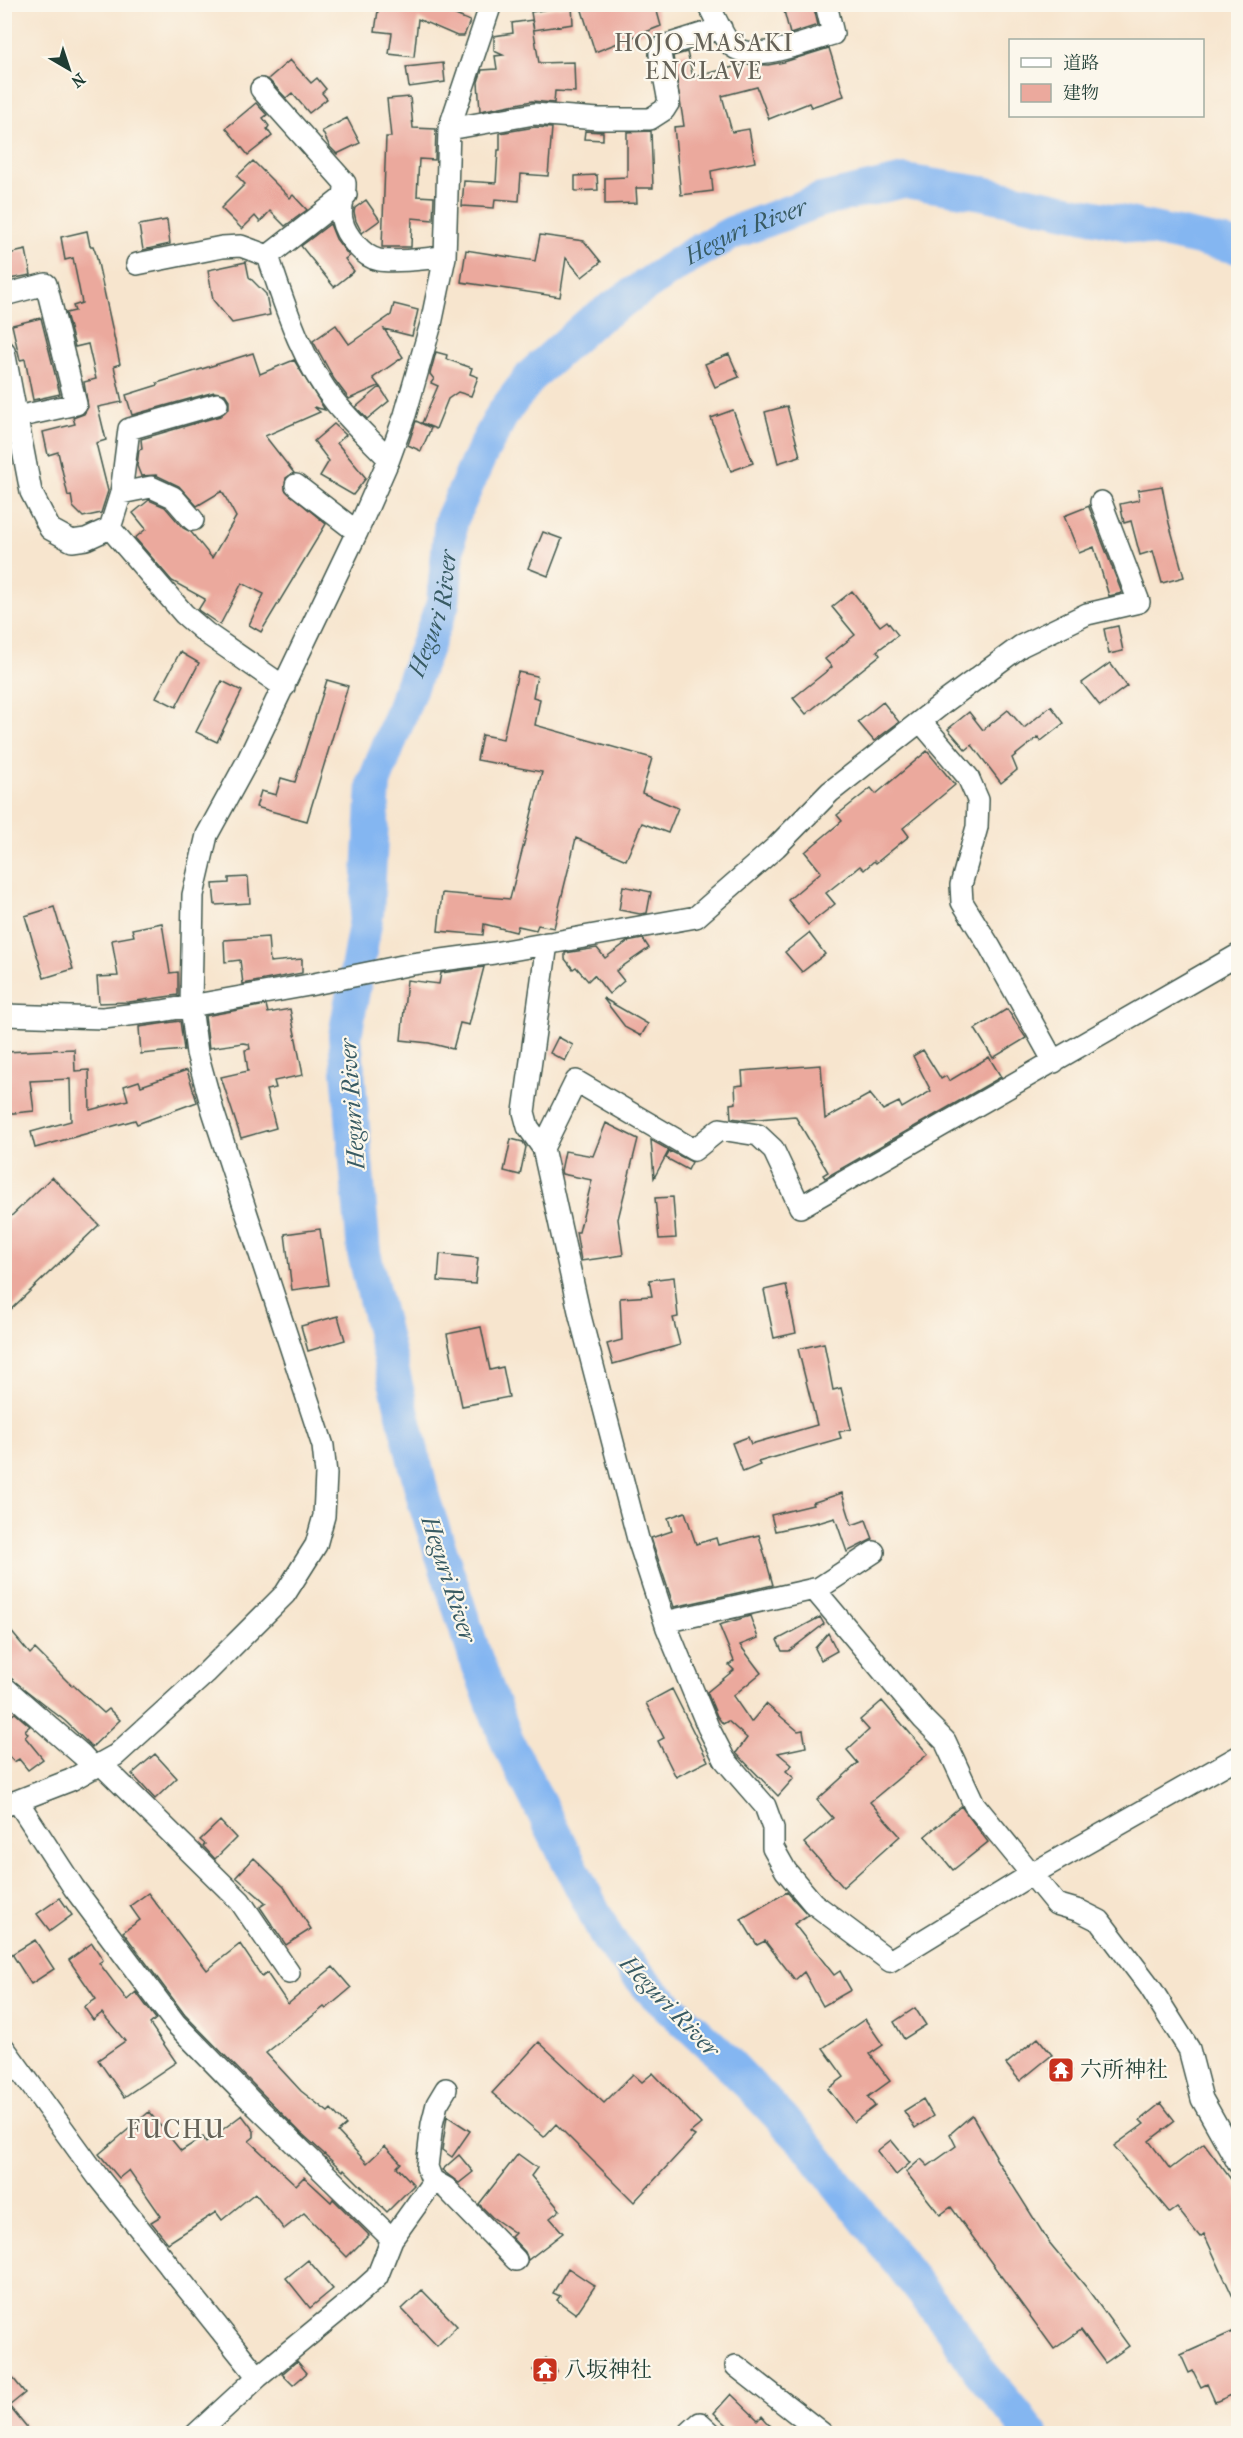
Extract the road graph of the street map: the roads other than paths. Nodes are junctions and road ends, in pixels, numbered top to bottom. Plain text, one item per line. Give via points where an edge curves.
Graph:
1 (491, 4) edge
2 (708, 4) edge
3 (826, 4) edge
4 (721, 28) junction
5 (261, 89) dead end
6 (449, 129) junction
7 (345, 195) junction
8 (268, 256) junction
9 (445, 257) junction
10 (137, 264) dead end
11 (4, 295) edge
12 (4, 351) edge
13 (217, 404) dead end
14 (17, 417) junction
15 (389, 459) junction
16 (296, 485) dead end
17 (121, 493) junction
18 (1101, 502) dead end
19 (193, 520) dead end
20 (110, 528) junction
21 (357, 532) junction
22 (284, 687) junction
23 (921, 722) junction
24 (547, 943) junction
25 (1239, 955) edge
26 (191, 1006) junction
27 (4, 1015) edge
28 (1054, 1062) junction
29 (543, 1148) junction
30 (873, 1552) dead end
31 (814, 1590) junction
32 (665, 1622) junction
33 (4, 1687) edge
34 (1239, 1757) edge
35 (98, 1767) junction
36 (11, 1804) edge
37 (1032, 1874) junction
38 (289, 1972) dead end
39 (4, 2048) edge
40 (446, 2089) dead end
41 (1239, 2163) edge
42 (432, 2180) junction
43 (392, 2239) junction
44 (516, 2260) dead end
45 (736, 2366) dead end
46 (258, 2376) junction
47 (196, 2433) edge
48 (688, 2433) edge
49 (711, 2433) edge
50 (823, 2433) edge

1 - 6 street
2 - 4 street
3 - 4 street via 833,34 762,53 746,53 730,45
4 - 6 street via 664,46 660,54 669,102 650,119 534,114
5 - 7 street via 345,183
6 - 9 street
7 - 8 street
7 - 9 street via 342,222 364,253 379,260
8 - 10 street via 241,246 222,247
8 - 15 street via 295,332 316,374 334,402
9 - 15 street via 422,356
11 - 14 street via 46,284 76,404
12 - 14 street
13 - 17 street via 129,429
14 - 20 street via 31,492 50,529 72,542
15 - 21 street
16 - 21 street
17 - 19 street via 151,487 173,497
17 - 20 street
18 - 23 street via 1139,602 1088,614 1021,646
20 - 22 street via 184,614
21 - 22 street
22 - 26 street via 220,807 205,844 193,895
23 - 24 street via 830,792 776,847 696,917
23 - 28 street via 968,777 978,800 977,826 961,885 962,902
24 - 26 street
24 - 29 street via 524,1112 528,1127
25 - 28 street
26 - 27 street via 103,1018
26 - 35 street via 197,1053 213,1111 323,1446 324,1516 316,1545 285,1594 206,1673
28 - 29 street via 800,1207 773,1149 758,1136 720,1129 694,1150 576,1081
29 - 32 street via 583,1327 638,1539
30 - 31 street
31 - 32 street
31 - 37 street via 945,1741 974,1804
32 - 37 street via 725,1760 765,1806 773,1828 773,1848 786,1871 813,1903 890,1961
33 - 35 street
34 - 37 street
35 - 36 street
35 - 38 street via 240,1901
36 - 43 street via 176,2024
37 - 41 street via 1056,1904 1100,1921 1150,1987 1189,2049 1202,2099
39 - 46 street via 98,2177
40 - 42 street via 432,2124 427,2167
42 - 43 street
42 - 44 street via 446,2188
43 - 46 street via 377,2277
45 - 50 street
46 - 47 street
48 - 49 street via 700,2423

